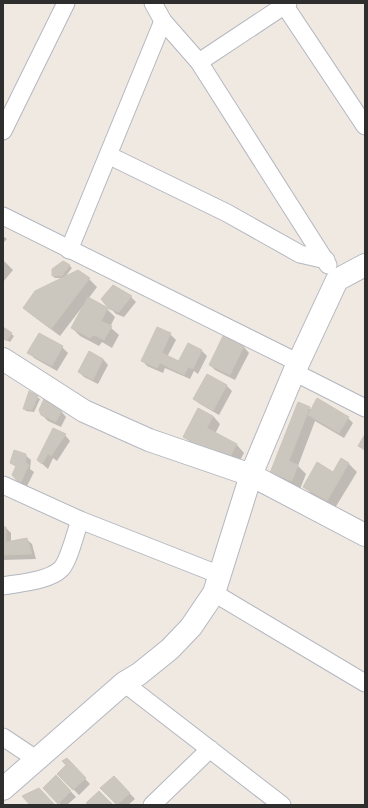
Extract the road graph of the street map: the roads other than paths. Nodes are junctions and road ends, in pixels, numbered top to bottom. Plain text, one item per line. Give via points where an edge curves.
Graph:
1 (66, 3) edge
2 (153, 3) edge
3 (285, 4) edge
4 (164, 21) junction
5 (199, 62) junction
6 (365, 126) edge
7 (3, 131) edge
8 (108, 155) junction
9 (3, 216) edge
10 (69, 250) junction
11 (326, 260) junction
12 (365, 265) edge
13 (337, 280) junction
14 (3, 359) edge
15 (297, 368) junction
16 (365, 408) edge
17 (251, 475) junction
18 (3, 485) edge
19 (80, 520) junction
20 (365, 534) edge
21 (217, 584) junction
22 (3, 586) edge
23 (124, 683) junction
24 (365, 684) edge
25 (3, 737) edge
26 (210, 749) junction
27 (36, 758) junction
28 (3, 788) edge
29 (152, 805) edge
30 (282, 805) edge

1 - 7 street
2 - 4 street
3 - 5 street
3 - 6 street
4 - 5 street
4 - 8 street
5 - 11 street
8 - 10 street
8 - 11 street via 227,213 300,254
9 - 10 street
10 - 15 street
11 - 13 street
12 - 13 street
13 - 15 street
14 - 17 street via 84,411 149,440
15 - 16 street
15 - 17 street
17 - 20 street
17 - 21 street
18 - 19 street
19 - 21 street
19 - 22 street via 62,568 49,576
21 - 23 street via 191,628 170,649
21 - 24 street
23 - 26 street
23 - 27 street
25 - 27 street
26 - 29 street
26 - 30 street
27 - 28 street

